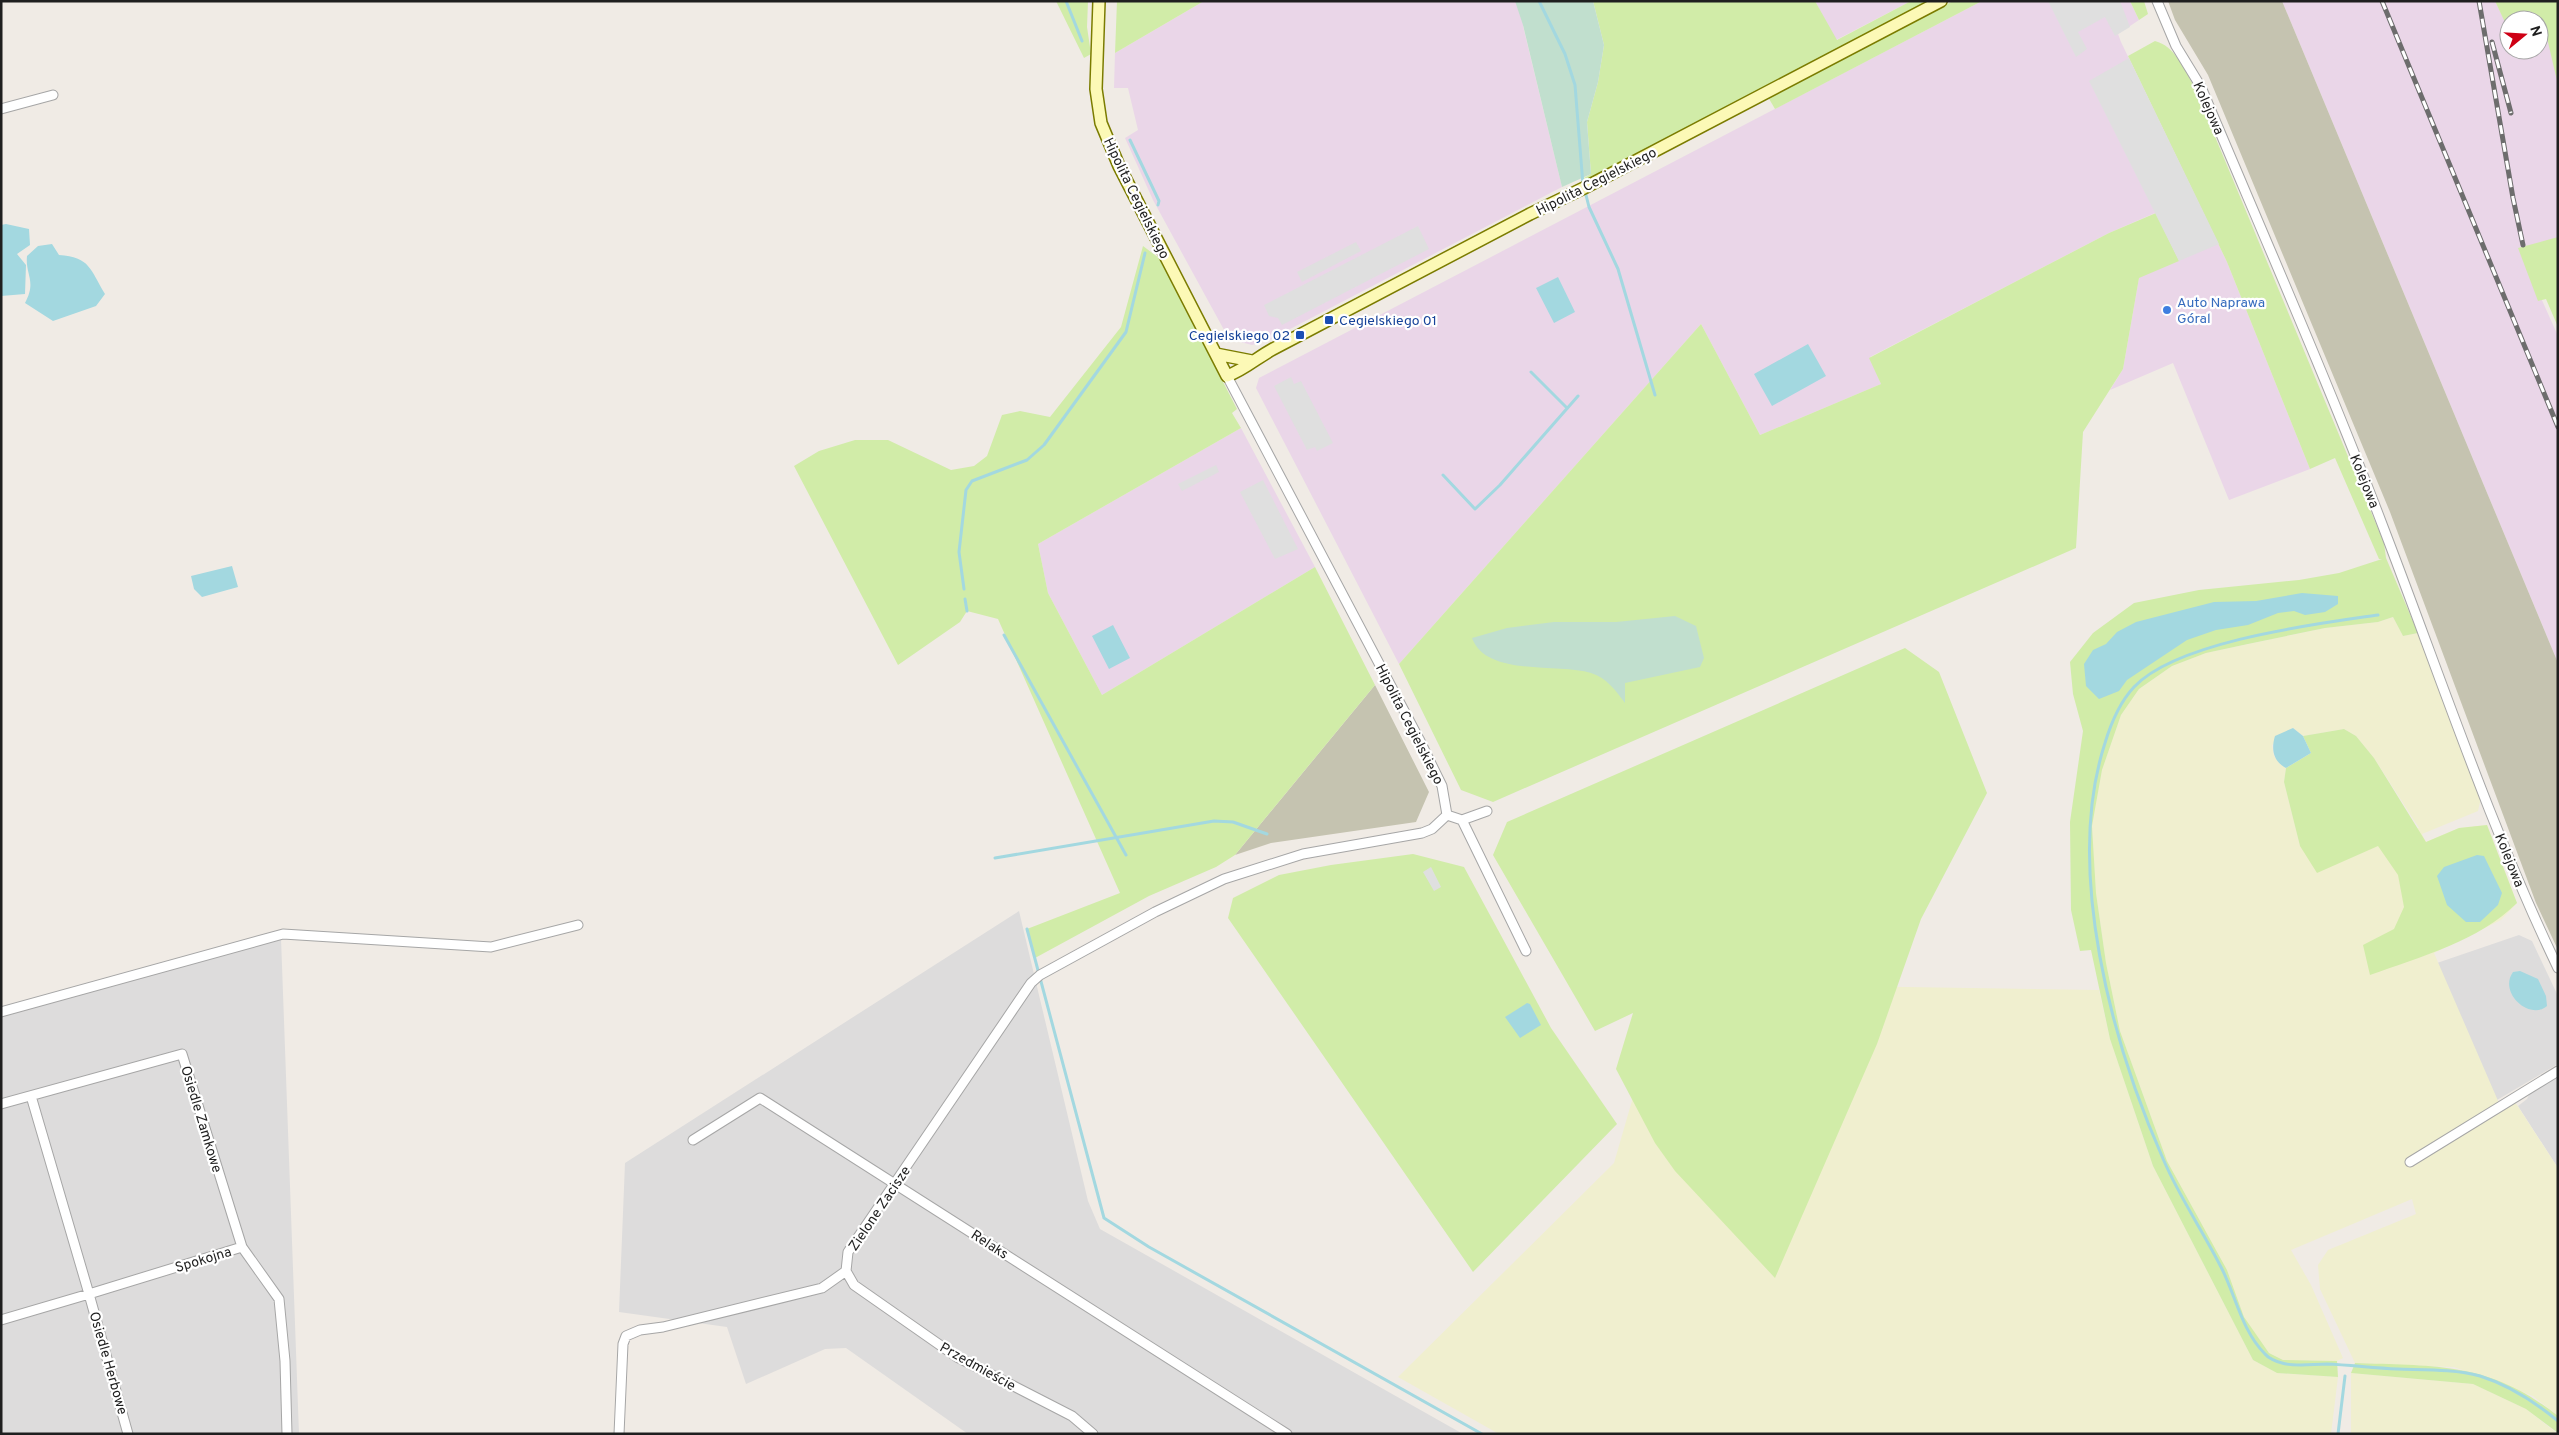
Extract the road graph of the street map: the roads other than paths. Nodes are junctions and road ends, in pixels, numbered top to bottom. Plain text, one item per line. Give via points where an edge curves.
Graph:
1 (1099, 1) edge
2 (1941, 1) edge
3 (2157, 1) edge
4 (54, 95) dead end
5 (1, 109) edge
6 (1216, 354) junction
7 (1252, 361) junction
8 (1227, 376) junction
9 (1486, 811) dead end
10 (1447, 815) junction
11 (1462, 820) junction
12 (578, 925) dead end
13 (1526, 950) dead end
14 (2558, 968) edge
15 (1, 1012) edge
16 (2558, 1071) edge
17 (31, 1096) junction
18 (1, 1104) edge
19 (693, 1140) dead end
20 (2410, 1162) dead end
21 (895, 1183) junction
22 (242, 1247) junction
23 (846, 1271) junction
24 (89, 1294) junction
25 (1, 1320) edge
26 (128, 1434) edge
27 (287, 1434) edge
28 (619, 1434) edge
29 (1093, 1434) edge
30 (1287, 1434) edge

1 - 6 street, Hipolita Cegielskiego via 1096,89 1101,123 1119,166
2 - 7 street, Hipolita Cegielskiego
3 - 14 street, Kolejowa via 2176,46 2201,86 2359,464 2490,812
4 - 5 street
6 - 7 street
6 - 8 street, Hipolita Cegielskiego
7 - 8 street, Hipolita Cegielskiego via 1240,372
8 - 10 street, Hipolita Cegielskiego via 1419,740 1442,786
9 - 11 street
10 - 11 street
10 - 21 street, Zielone Zacisze via 1432,829 1422,833 1303,854 1224,879 1040,975 1031,983
11 - 13 street
12 - 15 street via 491,946 283,934
16 - 20 street
17 - 18 street, Osiedle Zamkowe
17 - 22 street, Osiedle Zamkowe via 182,1054
17 - 24 street
19 - 21 street, Relaks via 760,1098
21 - 23 street, Zielone Zacisze via 848,1252
21 - 30 street, Relaks
22 - 24 street, Spokojna
22 - 27 street, Spokojna via 279,1299
23 - 28 street via 822,1288 626,1336
23 - 29 street, Przedmieście via 854,1285 957,1357 1072,1416
24 - 25 street, Osiedle Herbowe
24 - 26 street, Osiedle Herbowe

